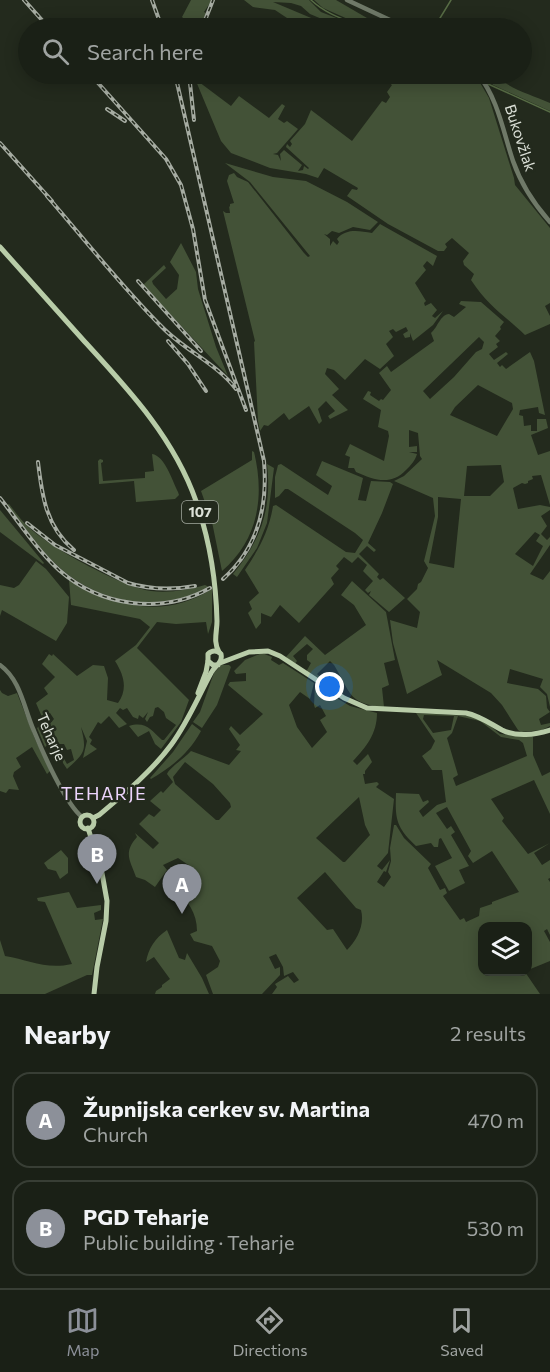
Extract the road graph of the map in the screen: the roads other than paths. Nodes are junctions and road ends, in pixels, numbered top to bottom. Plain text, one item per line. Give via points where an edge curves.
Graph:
1 (347, 0) edge
2 (386, 18) edge
3 (486, 84) edge
4 (550, 222) edge
5 (0, 247) edge
6 (216, 611) junction
7 (209, 652) junction
8 (219, 652) junction
9 (236, 656) junction
10 (208, 661) junction
11 (219, 664) junction
12 (0, 665) edge
13 (197, 701) junction
14 (550, 730) edge
15 (82, 817) junction
16 (93, 818) junction
17 (88, 828) junction
18 (94, 994) edge

1 - 2 street
3 - 4 street, Bukovžlak via 518,173
5 - 6 main road, 107 via 164,435 202,517 212,559
6 - 7 main road, 107
6 - 8 main road, 107 via 215,644
7 - 8 main road
7 - 10 main road, 107
8 - 9 main road
8 - 11 main road, 107
9 - 11 main road
9 - 14 main road via 260,650 272,652 344,698 367,708 466,713 482,717 507,732 521,734
10 - 11 main road
10 - 13 main road, 107
11 - 13 main road, 107
12 - 15 street, Teharje via 11,675 63,792
13 - 16 main road, 107 via 157,762
15 - 16 main road
15 - 17 main road via 82,826
16 - 17 main road, 107 via 93,825
17 - 18 main road via 107,901

